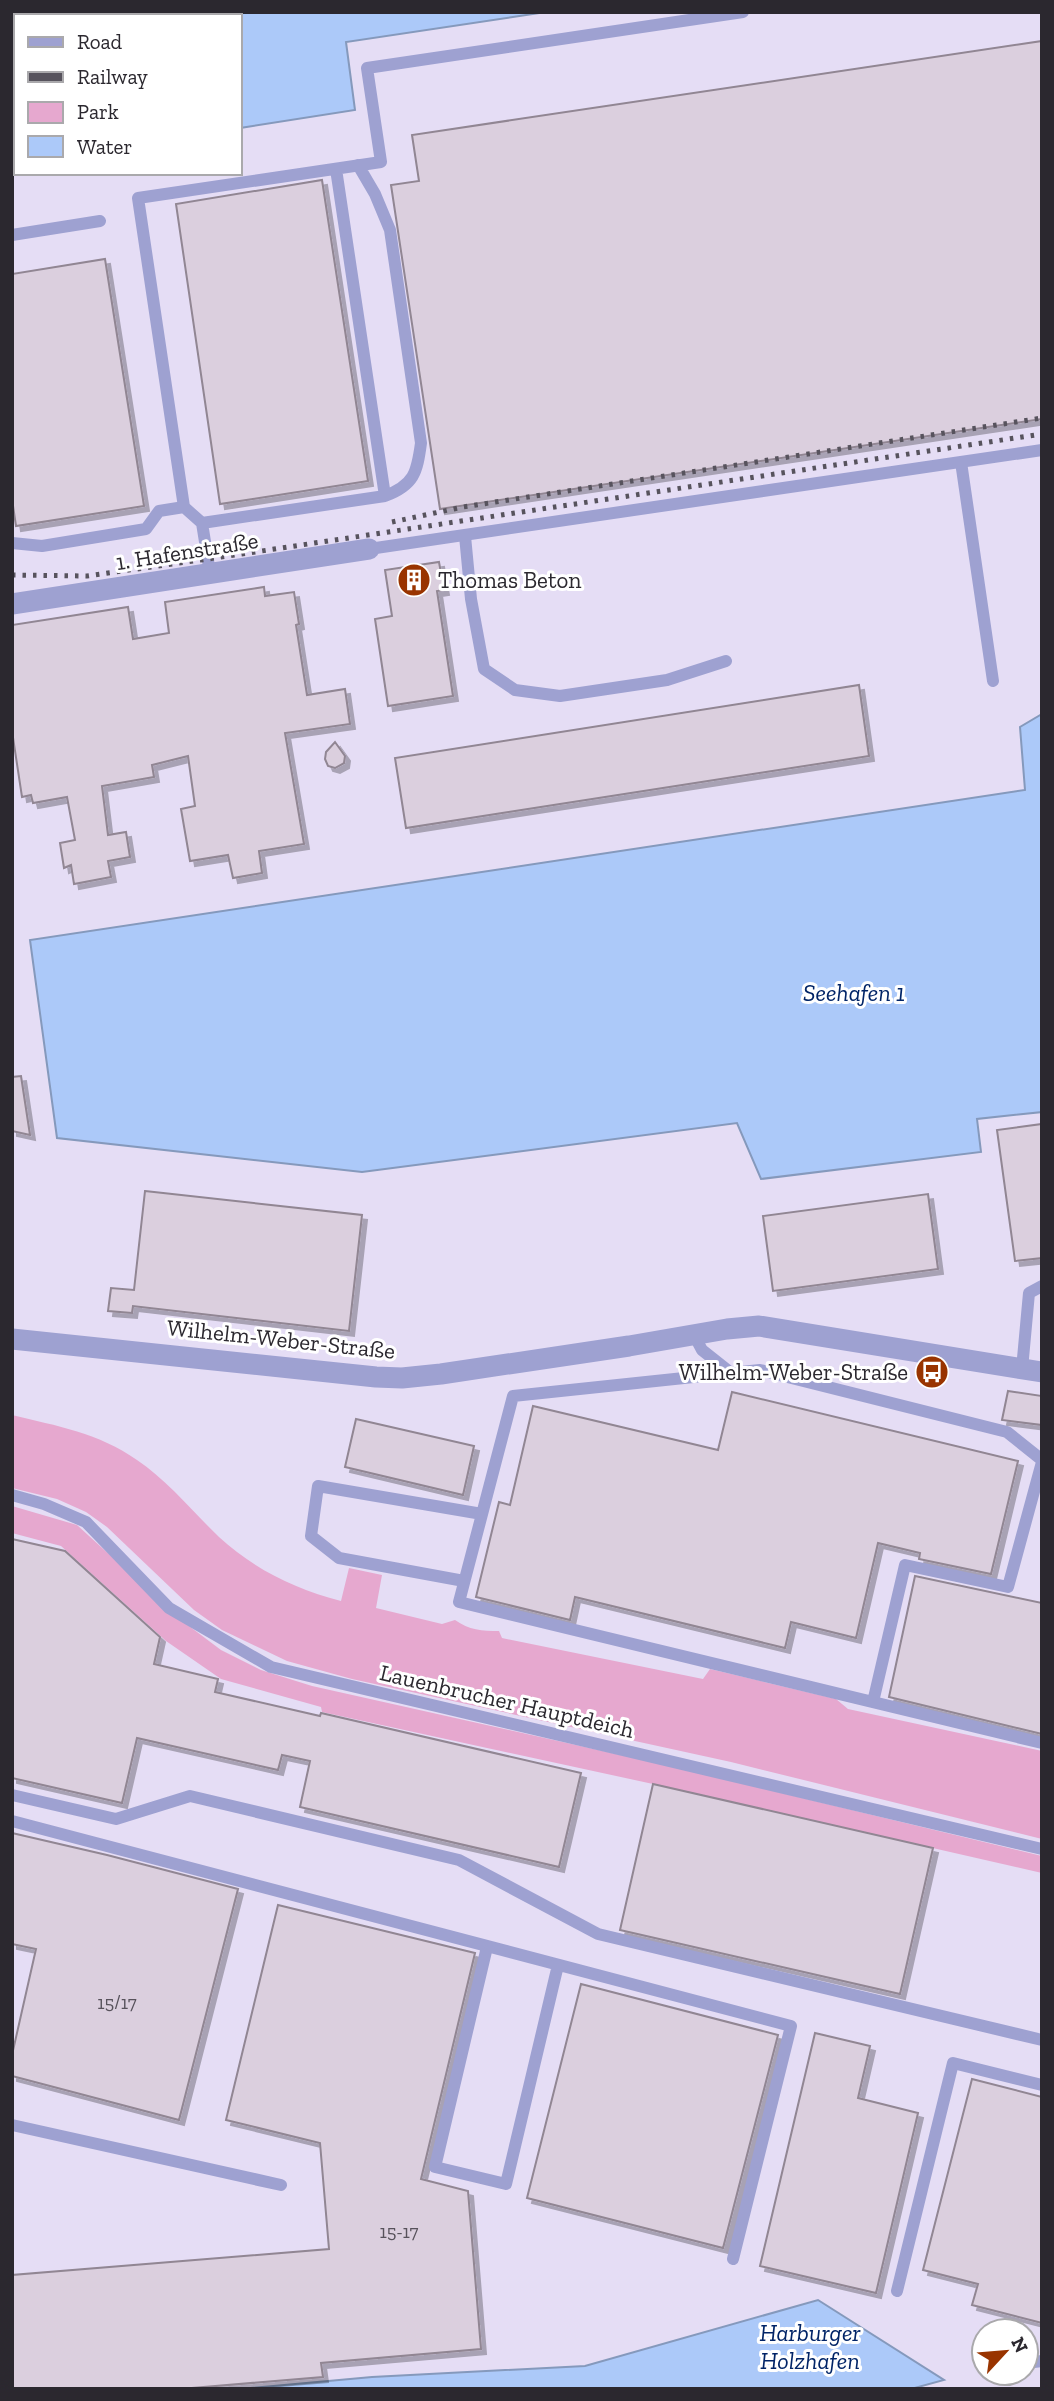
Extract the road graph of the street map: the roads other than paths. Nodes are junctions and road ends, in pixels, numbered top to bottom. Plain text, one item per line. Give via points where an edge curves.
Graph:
1 (743, 12) edge
2 (358, 165) junction
3 (336, 169) junction
4 (100, 221) dead end
5 (12, 234) edge
6 (1042, 450) edge
7 (961, 462) junction
8 (385, 496) junction
9 (184, 507) junction
10 (202, 523) junction
11 (465, 536) junction
12 (12, 543) edge
13 (369, 549) joint
14 (210, 573) junction
15 (12, 604) edge
16 (726, 661) dead end
17 (993, 681) dead end
18 (1042, 1286) edge
19 (694, 1335) junction
20 (12, 1339) edge
21 (1032, 1371) edge
22 (732, 1373) junction
23 (1042, 1461) edge
24 (12, 1495) edge
25 (482, 1514) junction
26 (464, 1581) junction
27 (873, 1702) junction
28 (1042, 1743) edge
29 (12, 1794) edge
30 (12, 1821) edge
31 (1042, 1849) edge
32 (488, 1947) junction
33 (558, 1965) junction
34 (1042, 2040) edge
35 (1042, 2085) edge
36 (12, 2125) edge
37 (281, 2185) dead end
38 (733, 2259) dead end
39 (897, 2291) dead end

1 - 2 lane via 367,68 381,162
2 - 3 lane
2 - 8 lane via 390,230 421,443 418,467 403,489
3 - 8 lane
3 - 9 lane via 138,198
4 - 5 lane
6 - 7 lane
7 - 11 lane
7 - 17 lane
8 - 10 lane
9 - 10 lane
9 - 12 lane via 159,511 146,529 42,546
10 - 14 lane
11 - 13 lane
11 - 16 lane via 484,669 516,690 560,696 667,680
13 - 14 street, 1. Hafenstraße
14 - 15 street, 1. Hafenstraße
18 - 21 lane via 1029,1293
19 - 20 street, Wilhelm-Weber-Straße via 402,1378
19 - 21 street, Wilhelm-Weber-Straße via 759,1326
19 - 22 lane via 702,1349
22 - 23 lane via 760,1370 1007,1432
22 - 25 lane via 513,1396
23 - 27 lane via 1008,1587 905,1565
24 - 31 lane, Lauenbrucher Hauptdeich via 86,1522 169,1608 271,1667
25 - 26 lane
25 - 26 lane via 318,1486 310,1536 339,1559
26 - 27 lane via 459,1602
27 - 28 lane
29 - 34 lane via 116,1819 190,1796 230,1805 459,1860 598,1934
30 - 32 lane
32 - 33 lane
32 - 33 lane via 435,2167 506,2184
33 - 38 lane via 791,2026
35 - 39 lane via 953,2063
36 - 37 lane

